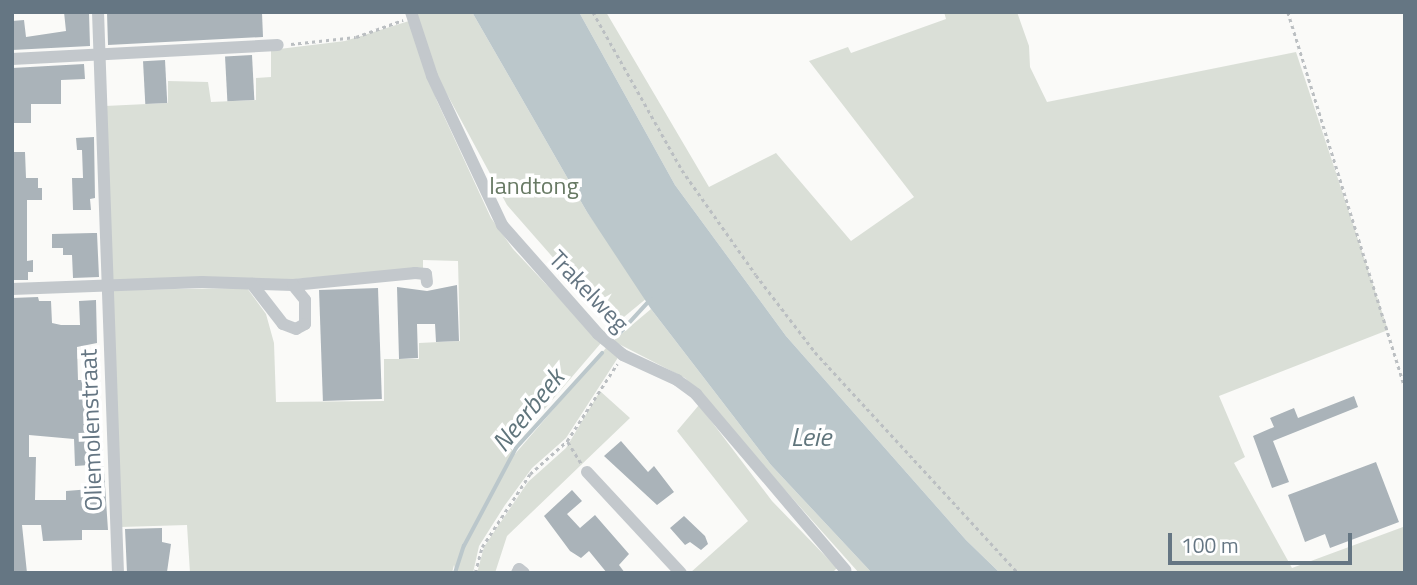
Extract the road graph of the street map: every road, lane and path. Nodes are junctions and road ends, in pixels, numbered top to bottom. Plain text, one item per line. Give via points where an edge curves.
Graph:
1 (98, 12) edge
2 (593, 12) edge
3 (1289, 12) edge
4 (412, 14) edge
5 (278, 45) joint
6 (100, 53) junction
7 (12, 59) edge
8 (427, 282) dead end
9 (252, 284) junction
10 (293, 285) junction
11 (107, 286) junction
12 (12, 289) edge
13 (623, 355) junction
14 (1405, 387) edge
15 (567, 441) junction
16 (587, 472) joint
17 (845, 569) dead end
18 (117, 573) edge
19 (475, 573) edge
20 (517, 573) edge
21 (524, 573) edge
22 (681, 573) edge
23 (1018, 573) edge

1 - 6 street, Oliemolenstraat
2 - 23 path via 682,170 756,275 815,352
3 - 14 path
4 - 5 path via 356,37
4 - 13 street, Trakelweg via 432,76 502,225 598,334
5 - 6 street
6 - 7 street
6 - 11 street, Oliemolenstraat
8 - 10 street via 426,274 415,273
9 - 10 street
9 - 10 street via 283,324 296,329 305,324 306,312 305,300
9 - 11 street
11 - 12 street
11 - 18 street, Oliemolenstraat
13 - 15 path
13 - 17 street, Trakelweg via 696,394
15 - 16 path
15 - 19 path via 530,474 482,547
16 - 22 street
20 - 21 street via 519,569

